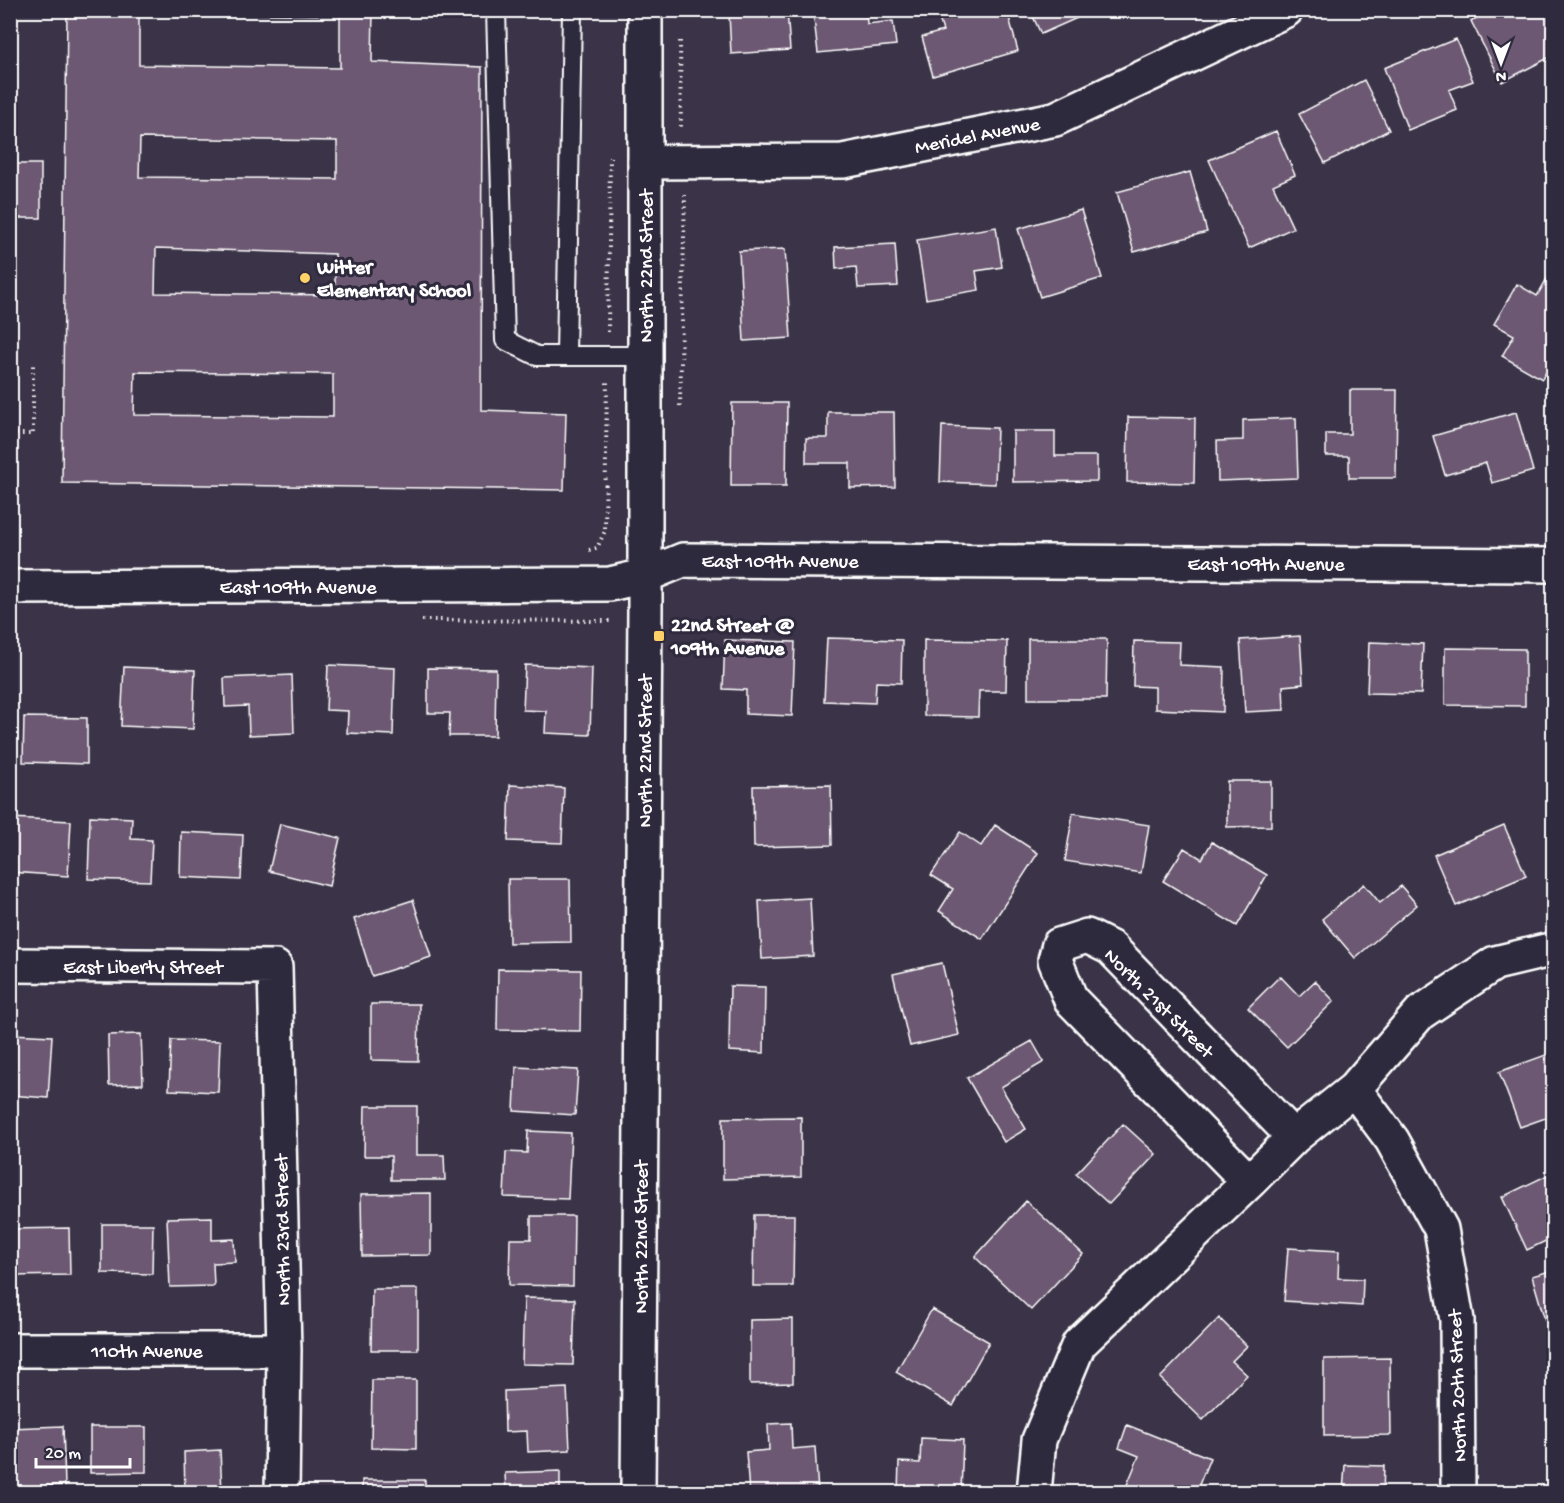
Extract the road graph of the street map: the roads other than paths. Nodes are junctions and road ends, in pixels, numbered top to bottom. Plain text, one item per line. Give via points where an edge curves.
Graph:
1 (496, 10) edge
2 (572, 10) edge
3 (645, 10) edge
4 (1286, 10) edge
5 (645, 162) junction
6 (567, 356) junction
7 (644, 356) junction
8 (1554, 565) edge
9 (644, 576) junction
10 (10, 587) edge
11 (1554, 949) edge
12 (10, 965) edge
13 (275, 967) joint
14 (1354, 1089) junction
15 (1294, 1137) junction
16 (1249, 1182) junction
17 (10, 1350) edge
18 (284, 1350) junction
19 (282, 1492) edge
20 (638, 1492) edge
21 (1034, 1492) edge
22 (1458, 1492) edge

1 - 6 lane via 505,340 537,356
2 - 6 lane
3 - 5 street, North 22nd Street
4 - 5 street, Meridel Avenue via 1055,119 843,161
5 - 7 street, North 22nd Street
6 - 7 lane
7 - 9 street, North 22nd Street
8 - 9 street, East 109th Avenue via 683,560
9 - 10 street, East 109th Avenue via 610,584
9 - 20 street, North 22nd Street
11 - 14 street via 1495,963 1420,1012
12 - 13 street, East Liberty Street
13 - 18 street, North 23rd Street
14 - 15 street
14 - 22 street, North 20th Street via 1392,1140 1441,1229 1457,1320
15 - 16 street
15 - 16 street, North 21st Street via 1111,948 1087,936 1059,945 1055,960 1071,1000
16 - 21 street via 1079,1344 1039,1440
17 - 18 street, 110th Avenue
18 - 19 street, North 23rd Street

